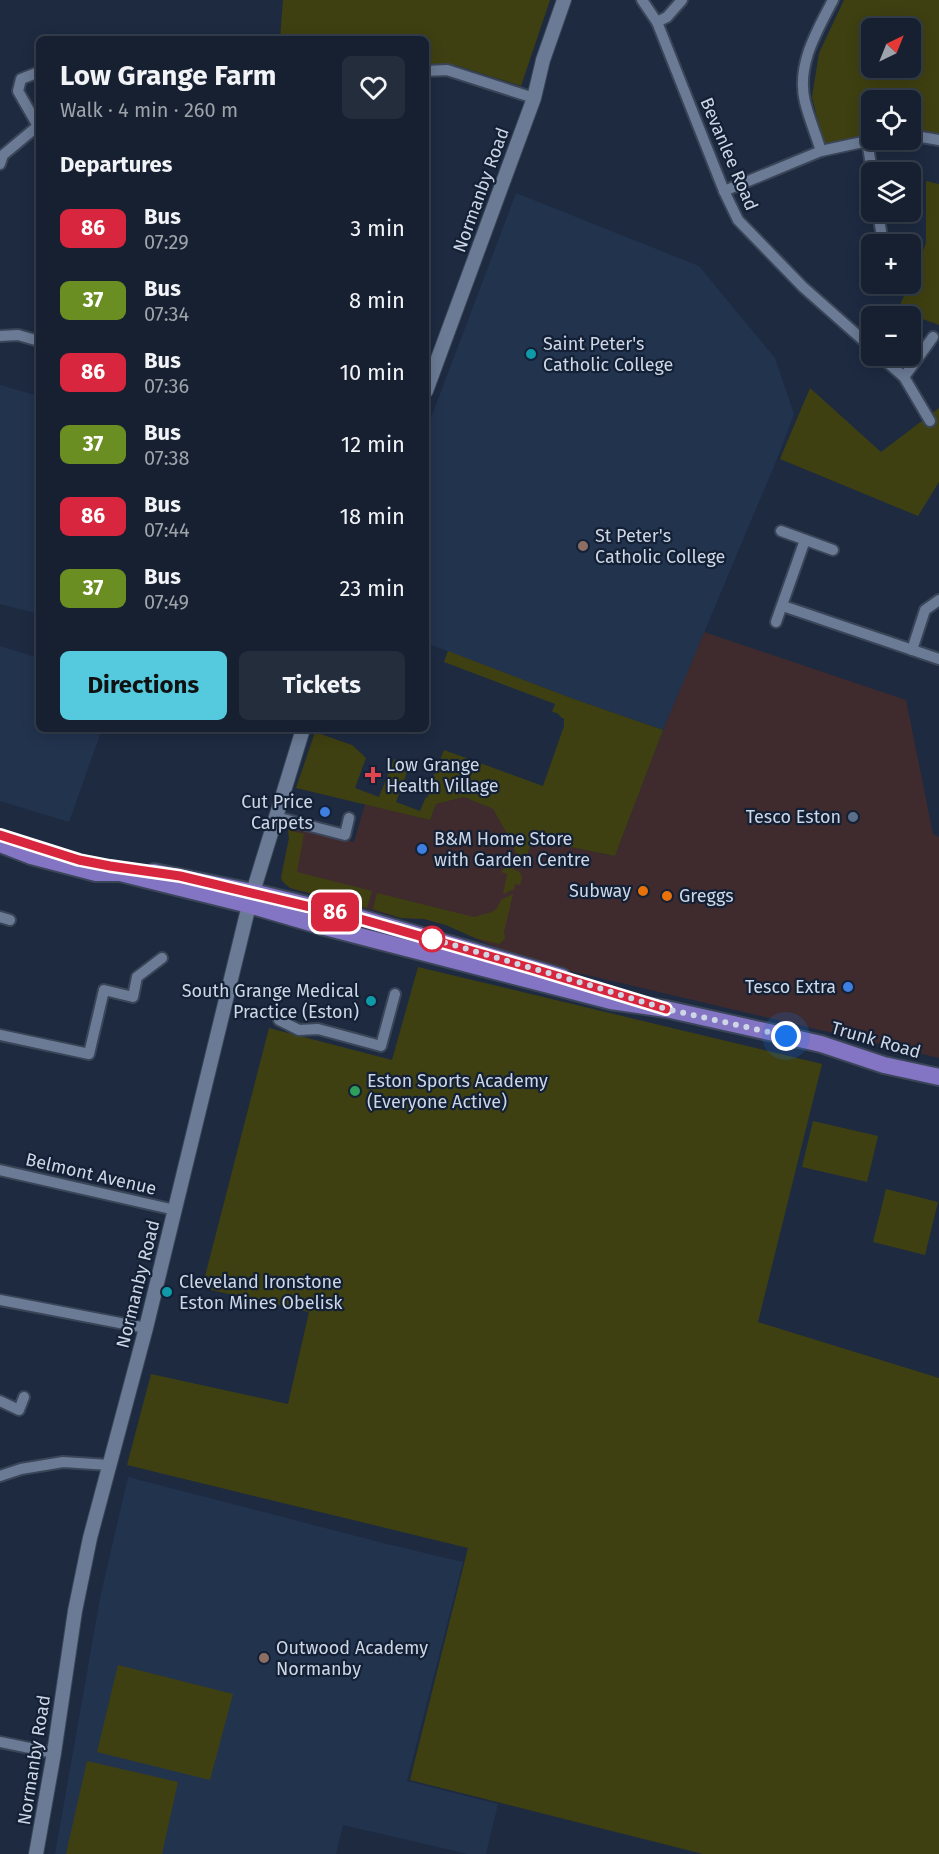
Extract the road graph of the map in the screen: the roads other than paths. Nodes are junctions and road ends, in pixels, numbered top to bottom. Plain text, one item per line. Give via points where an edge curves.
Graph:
1 (564, 0) edge
2 (642, 0) edge
3 (682, 0) edge
4 (833, 0) edge
5 (657, 22) junction
6 (429, 71) edge
7 (36, 73) edge
8 (534, 98) junction
9 (36, 120) edge
10 (36, 128) edge
11 (921, 137) edge
12 (939, 140) edge
13 (861, 142) edge
14 (821, 151) junction
15 (0, 164) edge
16 (724, 191) junction
17 (0, 336) edge
18 (933, 337) dead end
19 (861, 338) edge
20 (36, 340) edge
21 (891, 366) edge
22 (904, 377) junction
23 (429, 383) edge
24 (930, 421) dead end
25 (781, 531) dead end
26 (805, 540) junction
27 (833, 550) dead end
28 (939, 600) edge
29 (783, 606) junction
30 (776, 622) dead end
31 (912, 650) junction
32 (939, 659) edge
33 (302, 732) edge
34 (276, 817) junction
35 (349, 818) dead end
36 (0, 835) edge
37 (0, 844) edge
38 (251, 899) junction
39 (162, 958) dead end
40 (395, 994) dead end
41 (279, 1020) dead end
42 (0, 1035) edge
43 (939, 1077) edge
44 (0, 1170) edge
45 (175, 1210) junction
46 (0, 1300) edge
47 (146, 1328) junction
48 (24, 1397) dead end
49 (0, 1401) edge
50 (109, 1466) junction
51 (0, 1476) edge
52 (0, 1742) edge
53 (54, 1753) junction
54 (36, 1854) edge

1 - 8 street, Normanby Road
2 - 5 street, Bevanlee Road
3 - 5 street
4 - 14 street via 812,42 803,85
5 - 16 street, Bevanlee Road
6 - 8 street via 447,70
7 - 9 street via 21,79 18,91
8 - 23 street, Normanby Road
10 - 15 street via 3,156
11 - 12 street
13 - 14 street
14 - 16 street
16 - 19 street, Bevanlee Road via 738,220 803,287
17 - 20 street via 18,335
18 - 22 street
21 - 22 street
22 - 24 street
25 - 26 street
26 - 27 street
26 - 29 street
28 - 31 street via 926,610
29 - 30 street
29 - 31 street
31 - 32 street
33 - 34 street, Normanby Road
34 - 35 street via 345,835
34 - 38 street, Normanby Road
36 - 38 main road via 79,860 180,876
37 - 38 main road, Trunk Road via 96,873 120,873
38 - 43 main road, Trunk Road via 321,926 610,1001 666,1009 821,1044 884,1065
38 - 45 street, Normanby Road
39 - 42 street via 137,977 134,997 104,990 89,1054
40 - 41 street via 381,1046 318,1029 299,1030
44 - 45 street, Belmont Avenue
45 - 47 street, Normanby Road
46 - 47 street
47 - 50 street, Normanby Road
48 - 49 street via 19,1410
50 - 51 street via 63,1462
50 - 53 street, Normanby Road via 75,1611
52 - 53 street
53 - 54 street, Normanby Road

